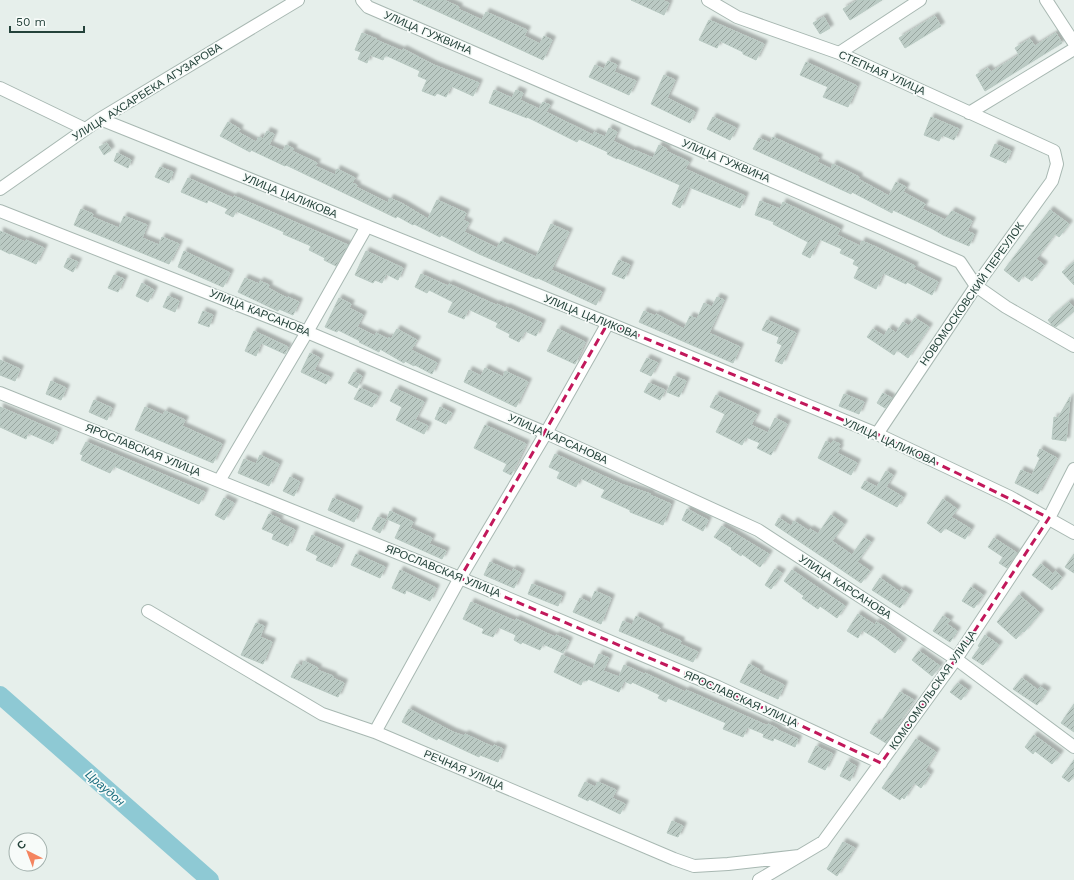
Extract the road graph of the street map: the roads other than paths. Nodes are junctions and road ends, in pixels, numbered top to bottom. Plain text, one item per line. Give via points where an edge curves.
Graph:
1 (298, 0) edge
2 (362, 0) edge
3 (708, 0) edge
4 (920, 0) edge
5 (1046, 0) edge
6 (1074, 43) edge
7 (1074, 48) edge
8 (839, 54) junction
9 (0, 88) edge
10 (968, 113) junction
11 (100, 119) junction
12 (85, 130) junction
13 (1054, 151) joint
14 (0, 189) edge
15 (0, 211) edge
16 (367, 226) junction
17 (976, 286) junction
18 (608, 323) junction
19 (307, 332) junction
20 (1074, 346) edge
21 (0, 392) edge
22 (546, 433) junction
23 (876, 434) junction
24 (1074, 469) edge
25 (219, 481) junction
26 (1049, 518) junction
27 (1074, 533) edge
28 (460, 578) junction
29 (148, 611) dead end
30 (956, 659) junction
31 (375, 732) junction
32 (1074, 747) edge
33 (881, 763) junction
34 (800, 856) junction
35 (759, 880) edge

1 - 11 street, УЛИЦА АХСАРБЕКА АГУЗАРОВА
2 - 17 street, УЛИЦА ГУЖВИНА via 368,7 960,262
3 - 8 street, СТЕПНАЯ УЛИЦА via 737,17
4 - 8 street
5 - 6 street
7 - 10 street
8 - 10 street, СТЕПНАЯ УЛИЦА
9 - 12 street
10 - 13 street, СТЕПНАЯ УЛИЦА
11 - 12 street, УЛИЦА АХСАРБЕКА АГУЗАРОВА
11 - 16 street, УЛИЦА ЦАЛИКОВА
12 - 14 street, УЛИЦА АХСАРБЕКА АГУЗАРОВА
13 - 17 street, НОВОМОСКОВСКИЙ ПЕРЕУЛОК via 1057,164 1052,181
15 - 19 street, УЛИЦА КАРСАНОВА
16 - 18 street, УЛИЦА ЦАЛИКОВА
16 - 19 street
17 - 20 street, УЛИЦА ГУЖВИНА via 1006,307
17 - 23 street, НОВОМОСКОВСКИЙ ПЕРЕУЛОК
18 - 22 street
18 - 23 street, УЛИЦА ЦАЛИКОВА
19 - 22 street, УЛИЦА КАРСАНОВА
19 - 25 street
21 - 25 street, ЯРОСЛАВСКАЯ УЛИЦА
22 - 28 street
22 - 30 street, УЛИЦА КАРСАНОВА via 758,530
23 - 26 street, УЛИЦА ЦАЛИКОВА
24 - 26 street, КОМСОМОЛЬСКАЯ УЛИЦА
25 - 28 street, ЯРОСЛАВСКАЯ УЛИЦА
26 - 27 street, УЛИЦА ЦАЛИКОВА
26 - 30 street, КОМСОМОЛЬСКАЯ УЛИЦА
28 - 31 street
28 - 33 street, ЯРОСЛАВСКАЯ УЛИЦА via 718,687
29 - 31 street, РЕЧНАЯ УЛИЦА via 322,714
30 - 32 street, УЛИЦА КАРСАНОВА
30 - 33 street, КОМСОМОЛЬСКАЯ УЛИЦА
31 - 34 street, РЕЧНАЯ УЛИЦА via 694,866
33 - 34 street, КОМСОМОЛЬСКАЯ УЛИЦА via 823,842
34 - 35 street, КОМСОМОЛЬСКАЯ УЛИЦА

